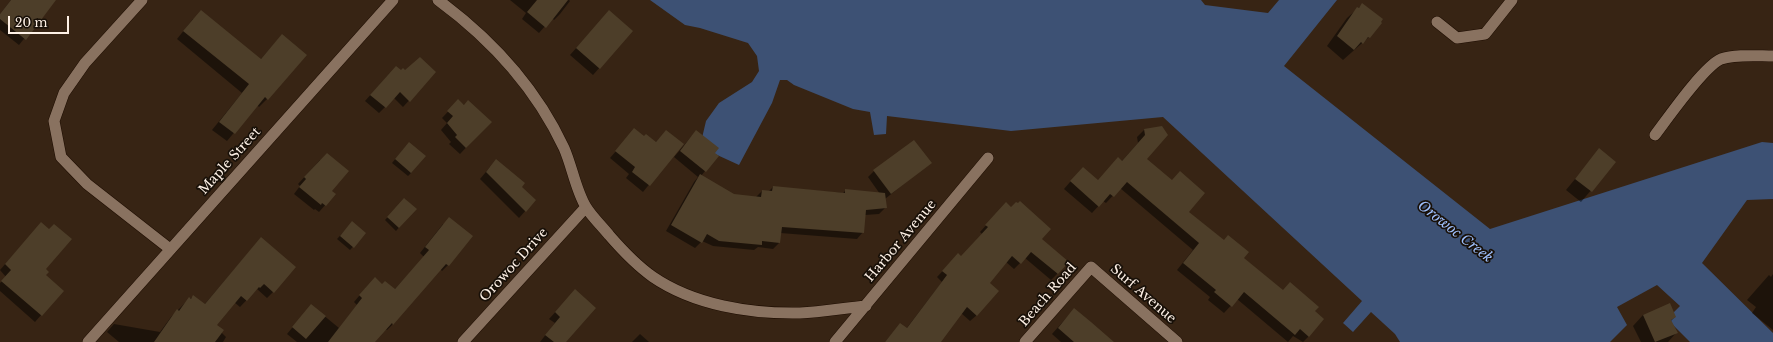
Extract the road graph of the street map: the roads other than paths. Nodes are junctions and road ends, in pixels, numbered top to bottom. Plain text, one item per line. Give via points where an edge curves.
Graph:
1 (142, 0) edge
2 (393, 0) edge
3 (438, 0) edge
4 (1512, 0) edge
5 (1437, 22) dead end
6 (1773, 56) edge
7 (1654, 135) dead end
8 (988, 158) dead end
9 (586, 207) junction
10 (170, 249) junction
11 (1091, 267) joint
12 (866, 306) junction
13 (88, 342) edge
14 (463, 342) edge
15 (835, 342) edge
16 (1025, 342) edge
17 (1177, 342) edge

1 - 10 street via 81,69 64,93 54,121 61,157 88,184
2 - 10 street, Maple Street
3 - 9 street via 464,20 506,60 540,104 564,148
4 - 5 street via 1485,34 1457,38
6 - 7 street via 1746,56 1721,60 1701,76
8 - 12 street, Harbor Avenue
9 - 12 street via 623,251 653,277 685,294 751,311 801,313
9 - 14 street, Orowoc Drive
10 - 13 street, Maple Street
11 - 16 street, Beach Road
11 - 17 street, Surf Avenue
12 - 15 street, Harbor Avenue

